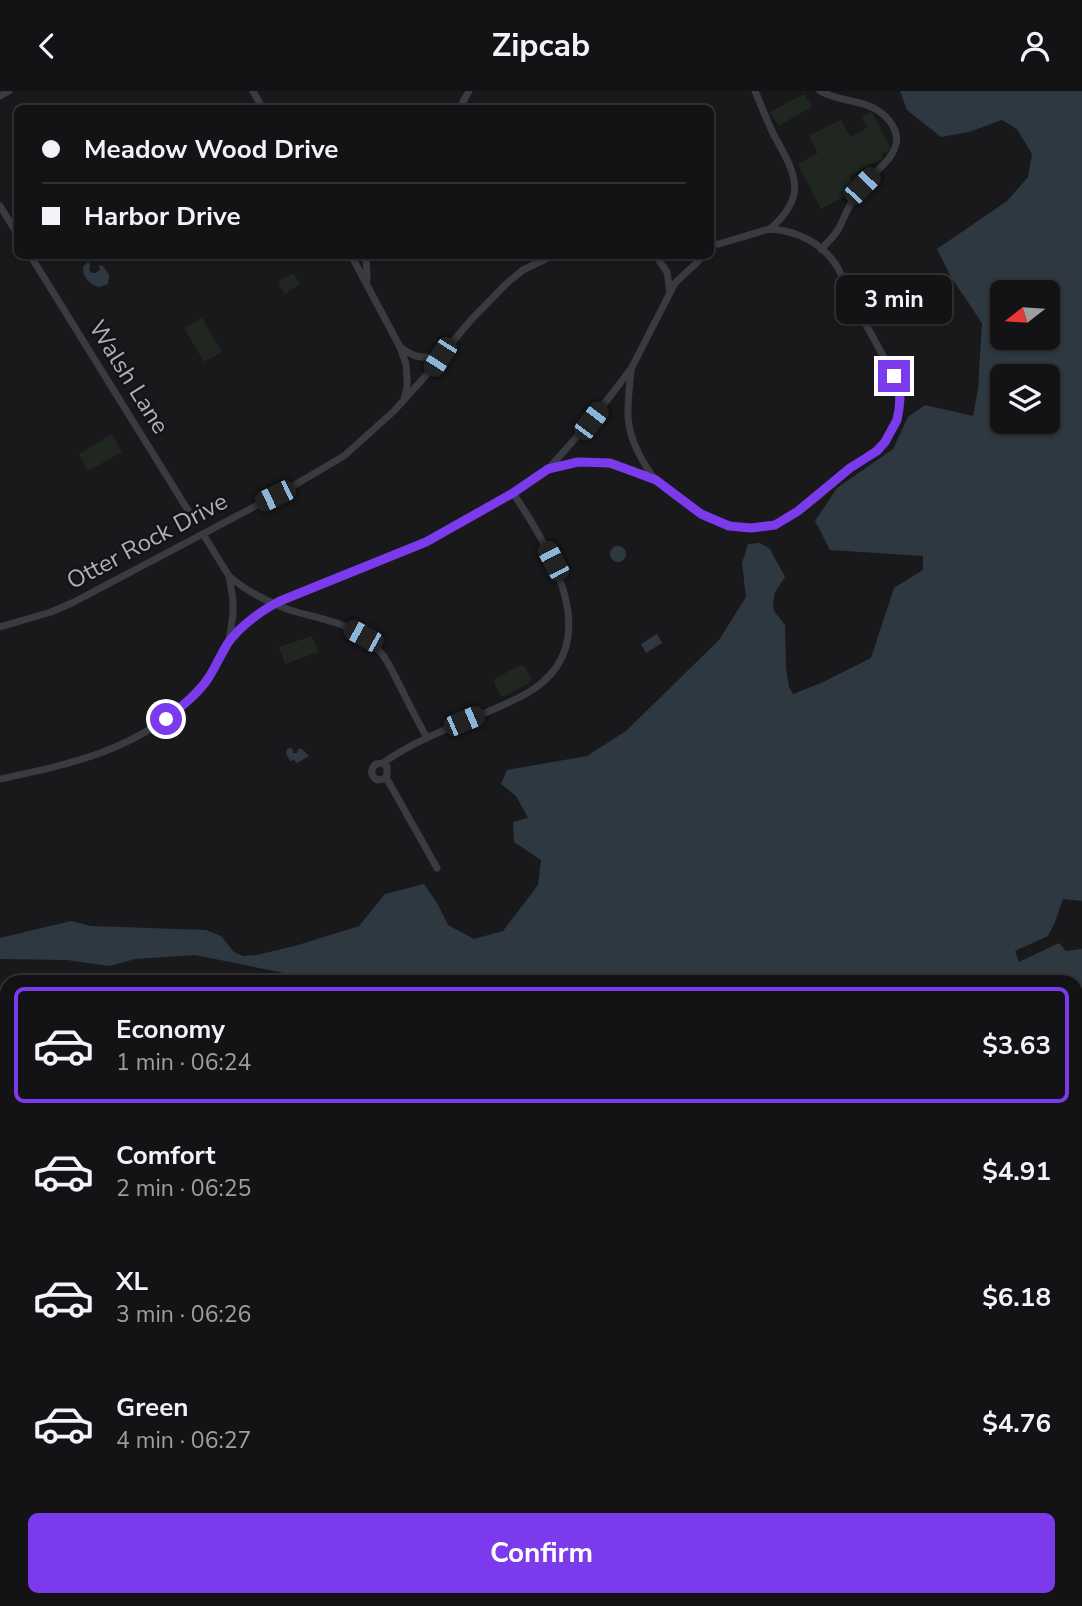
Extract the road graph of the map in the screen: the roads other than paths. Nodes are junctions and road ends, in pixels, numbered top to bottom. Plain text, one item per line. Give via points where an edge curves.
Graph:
1 (9, 91) edge
2 (755, 91) edge
3 (820, 91) edge
4 (0, 96) edge
5 (0, 207) edge
6 (14, 229) edge
7 (769, 229) junction
8 (715, 244) edge
9 (821, 249) junction
10 (32, 259) edge
11 (353, 259) edge
12 (366, 259) edge
13 (546, 259) edge
14 (658, 259) edge
15 (701, 259) edge
16 (367, 283) junction
17 (670, 292) junction
18 (400, 347) junction
19 (440, 357) junction
20 (631, 369) junction
21 (404, 399) junction
22 (548, 469) junction
23 (656, 480) junction
24 (513, 493) junction
25 (194, 520) dead end
26 (203, 534) junction
27 (229, 576) junction
28 (275, 604) junction
29 (1, 626) edge
30 (229, 642) junction
31 (427, 738) junction
32 (383, 763) junction
33 (386, 777) junction
34 (0, 779) edge
35 (437, 868) dead end

1 - 4 street
2 - 7 street via 794,176 791,205
3 - 9 street via 870,106 889,120 897,138 886,163 862,186 841,225
5 - 6 street
7 - 8 street
7 - 9 street via 798,234
9 - 23 street via 837,266 898,387 897,420 885,442 775,525 737,528 716,521
10 - 25 street, Walsh Lane
11 - 16 street
12 - 16 street
13 - 19 street, Otter Rock Drive via 507,283
14 - 17 street via 667,272
15 - 17 street
16 - 18 street
17 - 20 street
18 - 19 street via 411,356
18 - 21 street via 407,377
19 - 21 street, Otter Rock Drive
20 - 22 street
20 - 23 street via 629,425 645,466
21 - 26 street, Otter Rock Drive via 338,460
22 - 23 street via 578,462 610,463
22 - 24 street
24 - 28 street via 426,542
24 - 31 street via 563,587 569,628 566,651 555,670 526,694
26 - 27 street
26 - 29 street, Otter Rock Drive via 74,602
27 - 28 street
27 - 30 street via 233,600
28 - 30 street
28 - 31 street via 338,623 373,644
30 - 34 street via 208,679 182,706 138,737 53,768
31 - 32 street
32 - 33 street via 388,769
32 - 33 street via 374,765 371,772 377,779
33 - 35 street

